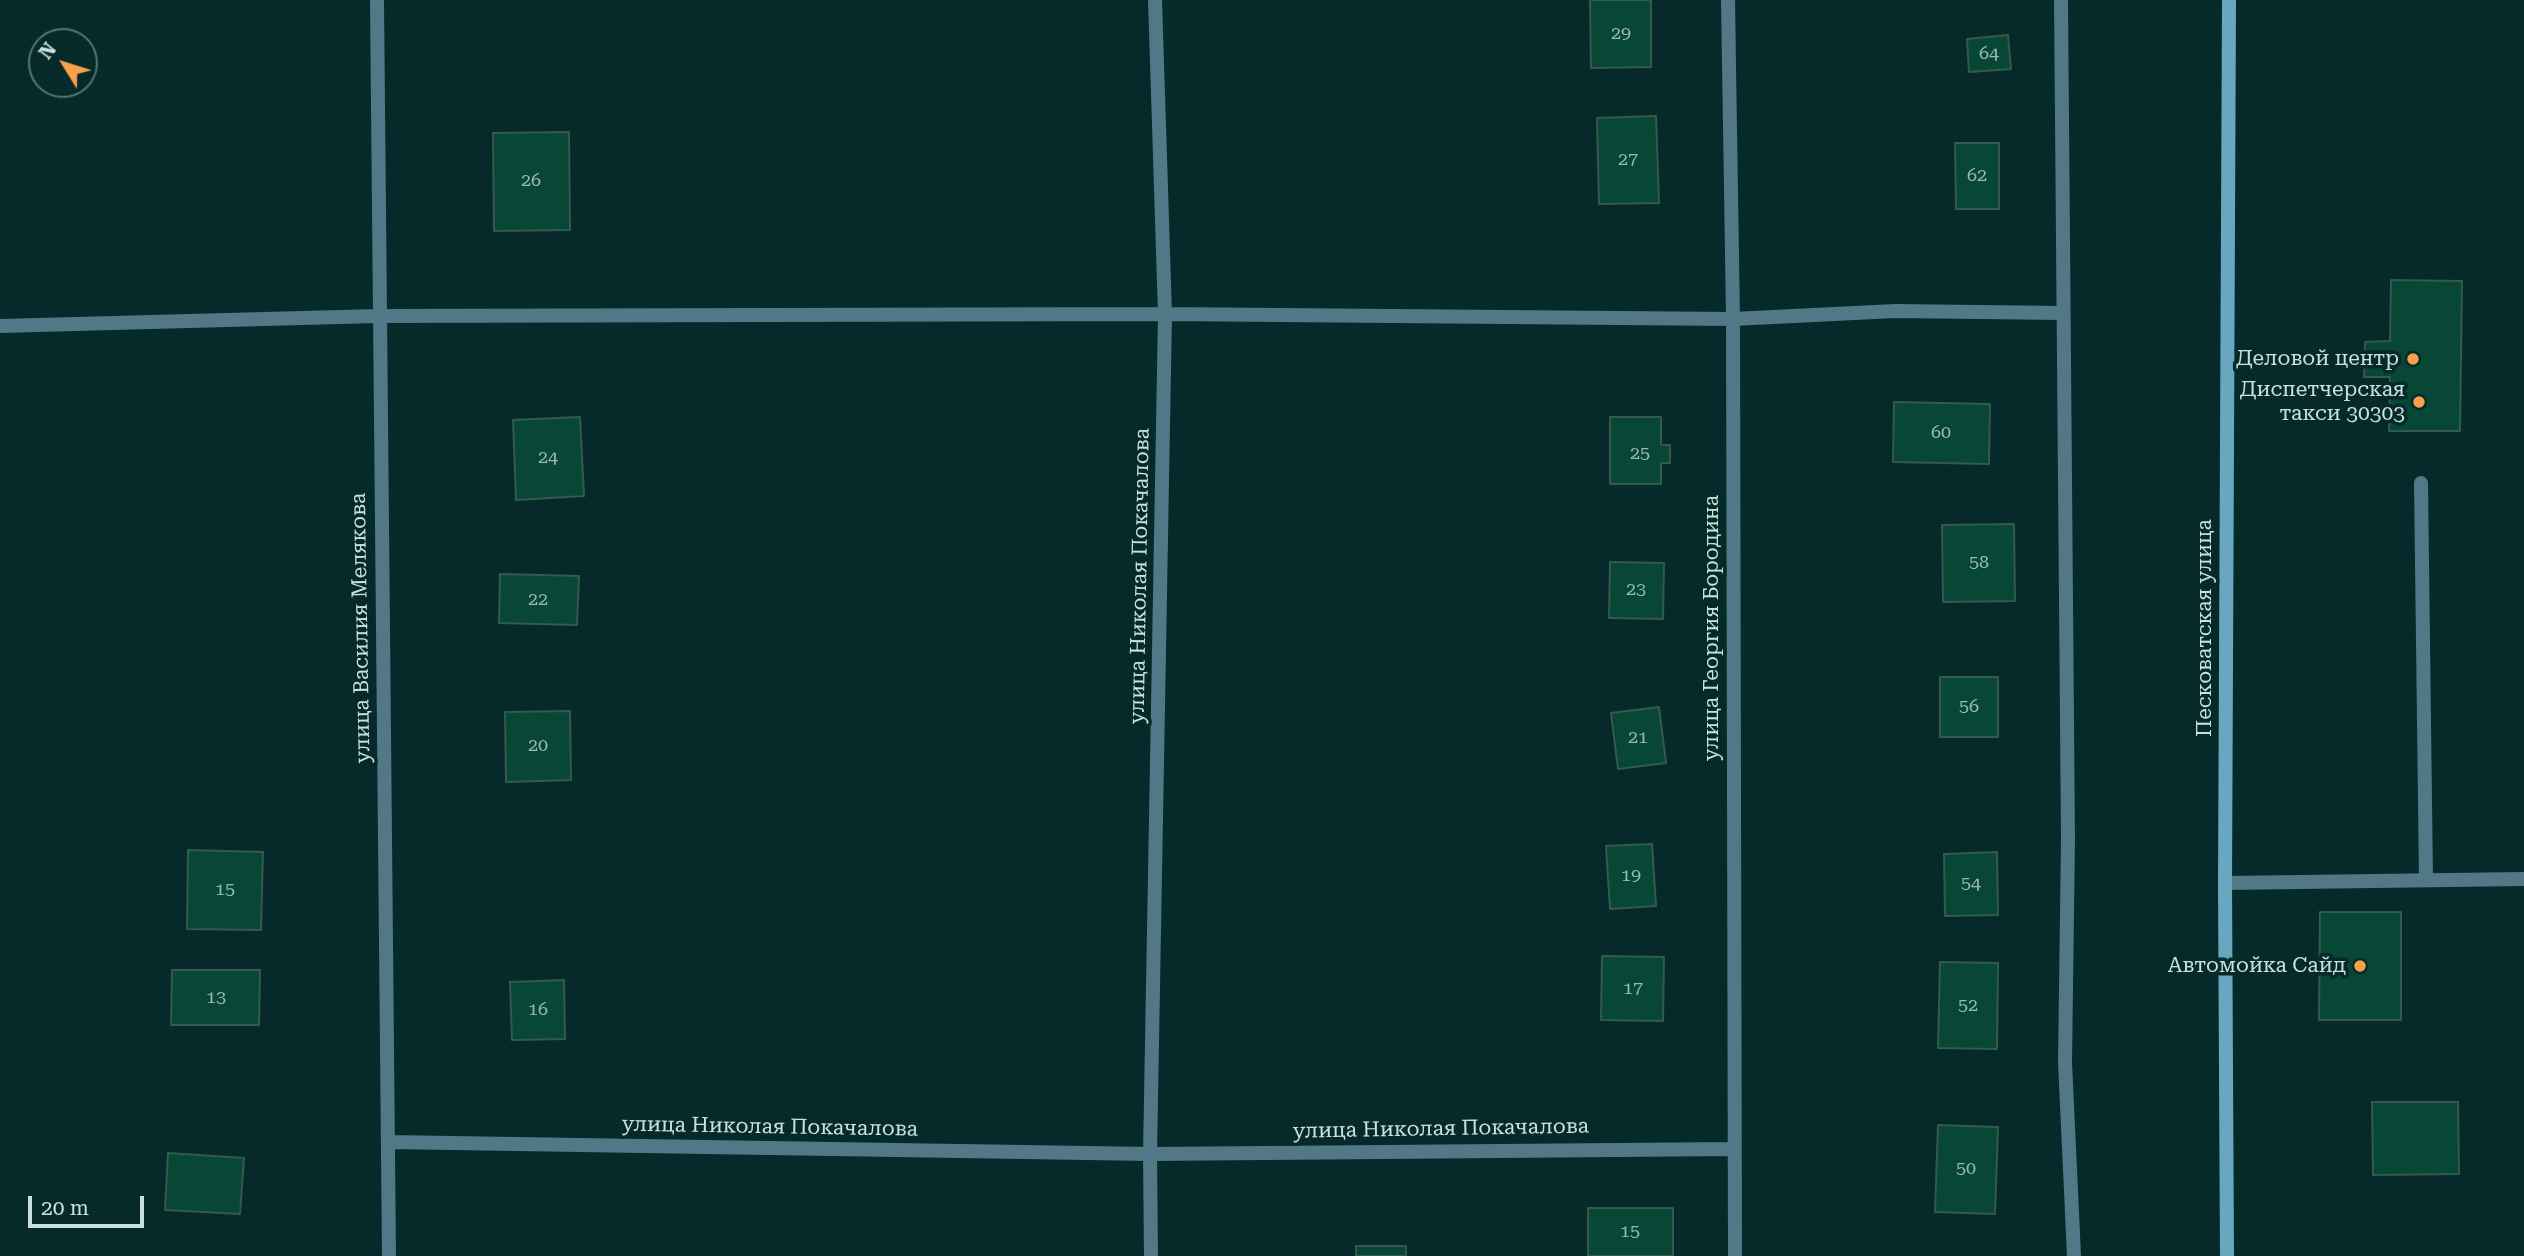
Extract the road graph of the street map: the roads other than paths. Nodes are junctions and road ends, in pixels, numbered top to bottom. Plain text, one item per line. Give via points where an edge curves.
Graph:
1 (377, 0) edge
2 (1155, 0) edge
3 (1728, 0) edge
4 (2061, 0) edge
5 (2229, 0) edge
6 (2063, 313) junction
7 (1166, 314) junction
8 (378, 316) junction
9 (1733, 319) junction
10 (0, 326) edge
11 (2421, 483) dead end
12 (2524, 879) edge
13 (2426, 880) junction
14 (2225, 883) junction
15 (389, 1142) junction
16 (1733, 1149) junction
17 (1150, 1154) junction
18 (389, 1256) edge
19 (1151, 1256) edge
20 (1735, 1256) edge
21 (2074, 1256) edge
22 (2227, 1256) edge

1 - 8 street, улица Василия Мелякова
2 - 7 street, улица Николая Покачалова
3 - 9 street, улица Георгия Бородина
4 - 6 street
5 - 14 main road, Песковатская улица
6 - 9 street via 1895,311
6 - 21 street via 2068,839 2065,1062
7 - 8 street
7 - 9 street
7 - 17 street, улица Николая Покачалова
8 - 10 street
8 - 15 street, улица Василия Мелякова
9 - 16 street, улица Георгия Бородина
11 - 13 street
12 - 13 street
13 - 14 street
14 - 22 main road, Песковатская улица
15 - 17 street, улица Николая Покачалова
15 - 18 street, улица Василия Мелякова
16 - 17 street, улица Николая Покачалова
16 - 20 street, улица Георгия Бородина
17 - 19 street

